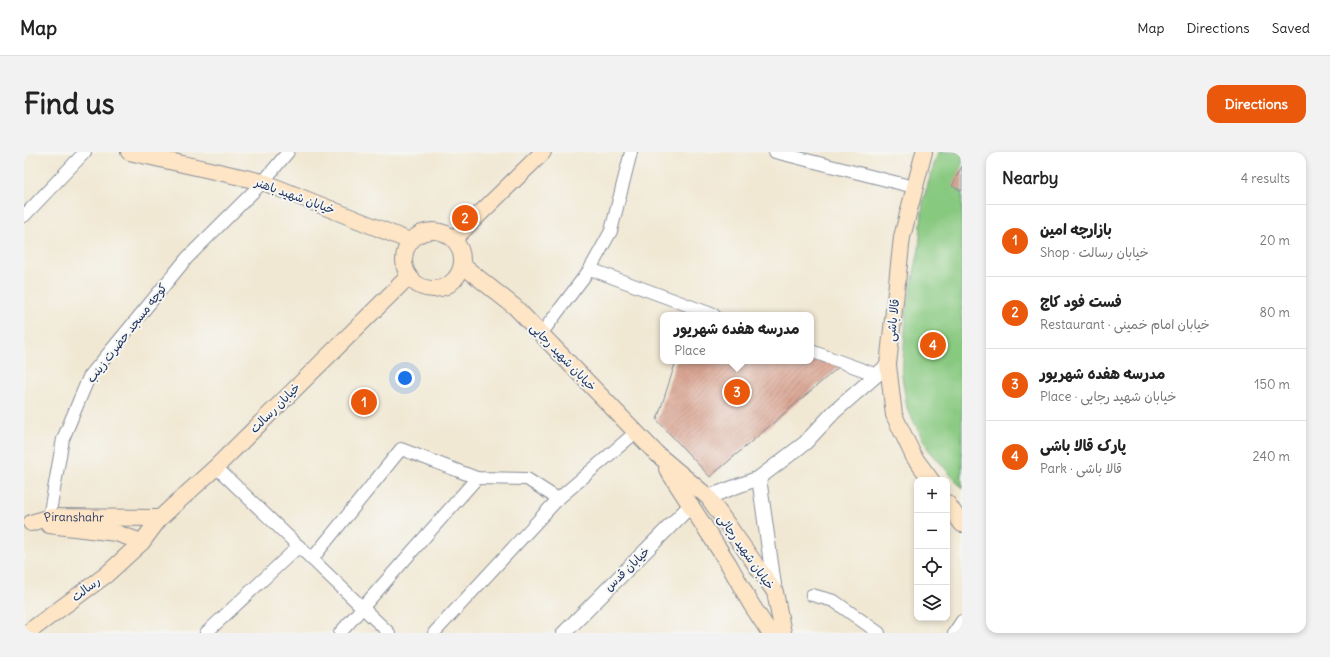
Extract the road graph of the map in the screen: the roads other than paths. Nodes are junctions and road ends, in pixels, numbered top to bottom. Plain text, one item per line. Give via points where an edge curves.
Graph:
1 (86, 152) edge
2 (129, 152) edge
3 (288, 152) edge
4 (543, 152) edge
5 (631, 152) edge
6 (775, 152) edge
7 (924, 152) edge
8 (263, 182) junction
9 (914, 186) junction
10 (24, 216) edge
11 (454, 239) junction
12 (410, 241) junction
13 (462, 265) junction
14 (590, 269) junction
15 (409, 276) junction
16 (706, 312) edge
17 (541, 334) junction
18 (814, 352) edge
19 (883, 370) junction
20 (636, 432) junction
21 (657, 454) junction
22 (216, 467) junction
23 (929, 477) edge
24 (477, 478) junction
25 (759, 478) junction
26 (708, 497) junction
27 (558, 499) junction
28 (691, 505) junction
29 (950, 507) edge
30 (49, 517) junction
31 (160, 518) junction
32 (28, 524) edge
33 (962, 524) edge
34 (142, 542) junction
35 (299, 546) junction
36 (312, 559) junction
37 (775, 592) junction
38 (812, 595) dead end
39 (751, 604) junction
40 (362, 607) junction
41 (962, 621) edge
42 (27, 633) edge
43 (206, 633) edge
44 (340, 633) edge
45 (389, 633) edge
46 (434, 633) edge
47 (564, 633) edge
48 (770, 633) edge
49 (783, 633) edge
50 (879, 633) edge
51 (954, 633) edge

1 - 10 street
2 - 8 main road, خیابان شهید باهنر
3 - 8 street, کوچه مسجد حضرت زینب
4 - 11 main road
5 - 14 street via 611,231
6 - 9 street
7 - 9 main road, قالا باشی
8 - 12 main road, خیابان شهید باهنر
8 - 30 street, کوچه مسجد حضرت زینب via 187,258 89,377 63,439
9 - 19 main road, قالا باشی via 902,237
11 - 12 main road via 442,232 428,231 418,234
11 - 13 main road via 463,256
12 - 15 main road via 404,256 404,265
13 - 15 main road via 453,282 437,289 420,286
13 - 17 main road, خیابان شهید رجایی via 515,306
14 - 16 street
14 - 17 street
15 - 22 main road, خیابان رسالت
17 - 20 main road, خیابان شهید رجایی
18 - 19 street
19 - 23 main road, قالا باشی via 894,415 914,457
19 - 25 street via 834,412 805,443
20 - 21 main road, خیابان شهید رجایی
20 - 27 street
21 - 26 main road, خیابان شهید رجایی
21 - 28 main road, خیابان شهید رجایی
22 - 31 main road, خیابان رسالت
22 - 35 street
24 - 27 street via 527,479
24 - 36 street via 401,448
24 - 40 street
25 - 26 street
25 - 37 street
26 - 37 main road, خیابان شهید رجائی
27 - 46 street
28 - 39 main road, خیابان شهید رجائی
28 - 47 street, خیابان قدس
29 - 33 main road
30 - 31 main road, Piranshahr
30 - 32 main road, Piranshahr
31 - 34 main road, خیابان رسالت
32 - 34 main road, Piranshahr via 116,533
34 - 42 main road, رسالت via 106,575
35 - 36 street
35 - 43 street
36 - 40 street
37 - 39 main road via 763,602
37 - 49 main road, خیابان شهید رجائی
38 - 50 street via 834,601
39 - 48 main road, خیابان شهید رجائی
40 - 44 street
40 - 45 street
41 - 51 street

